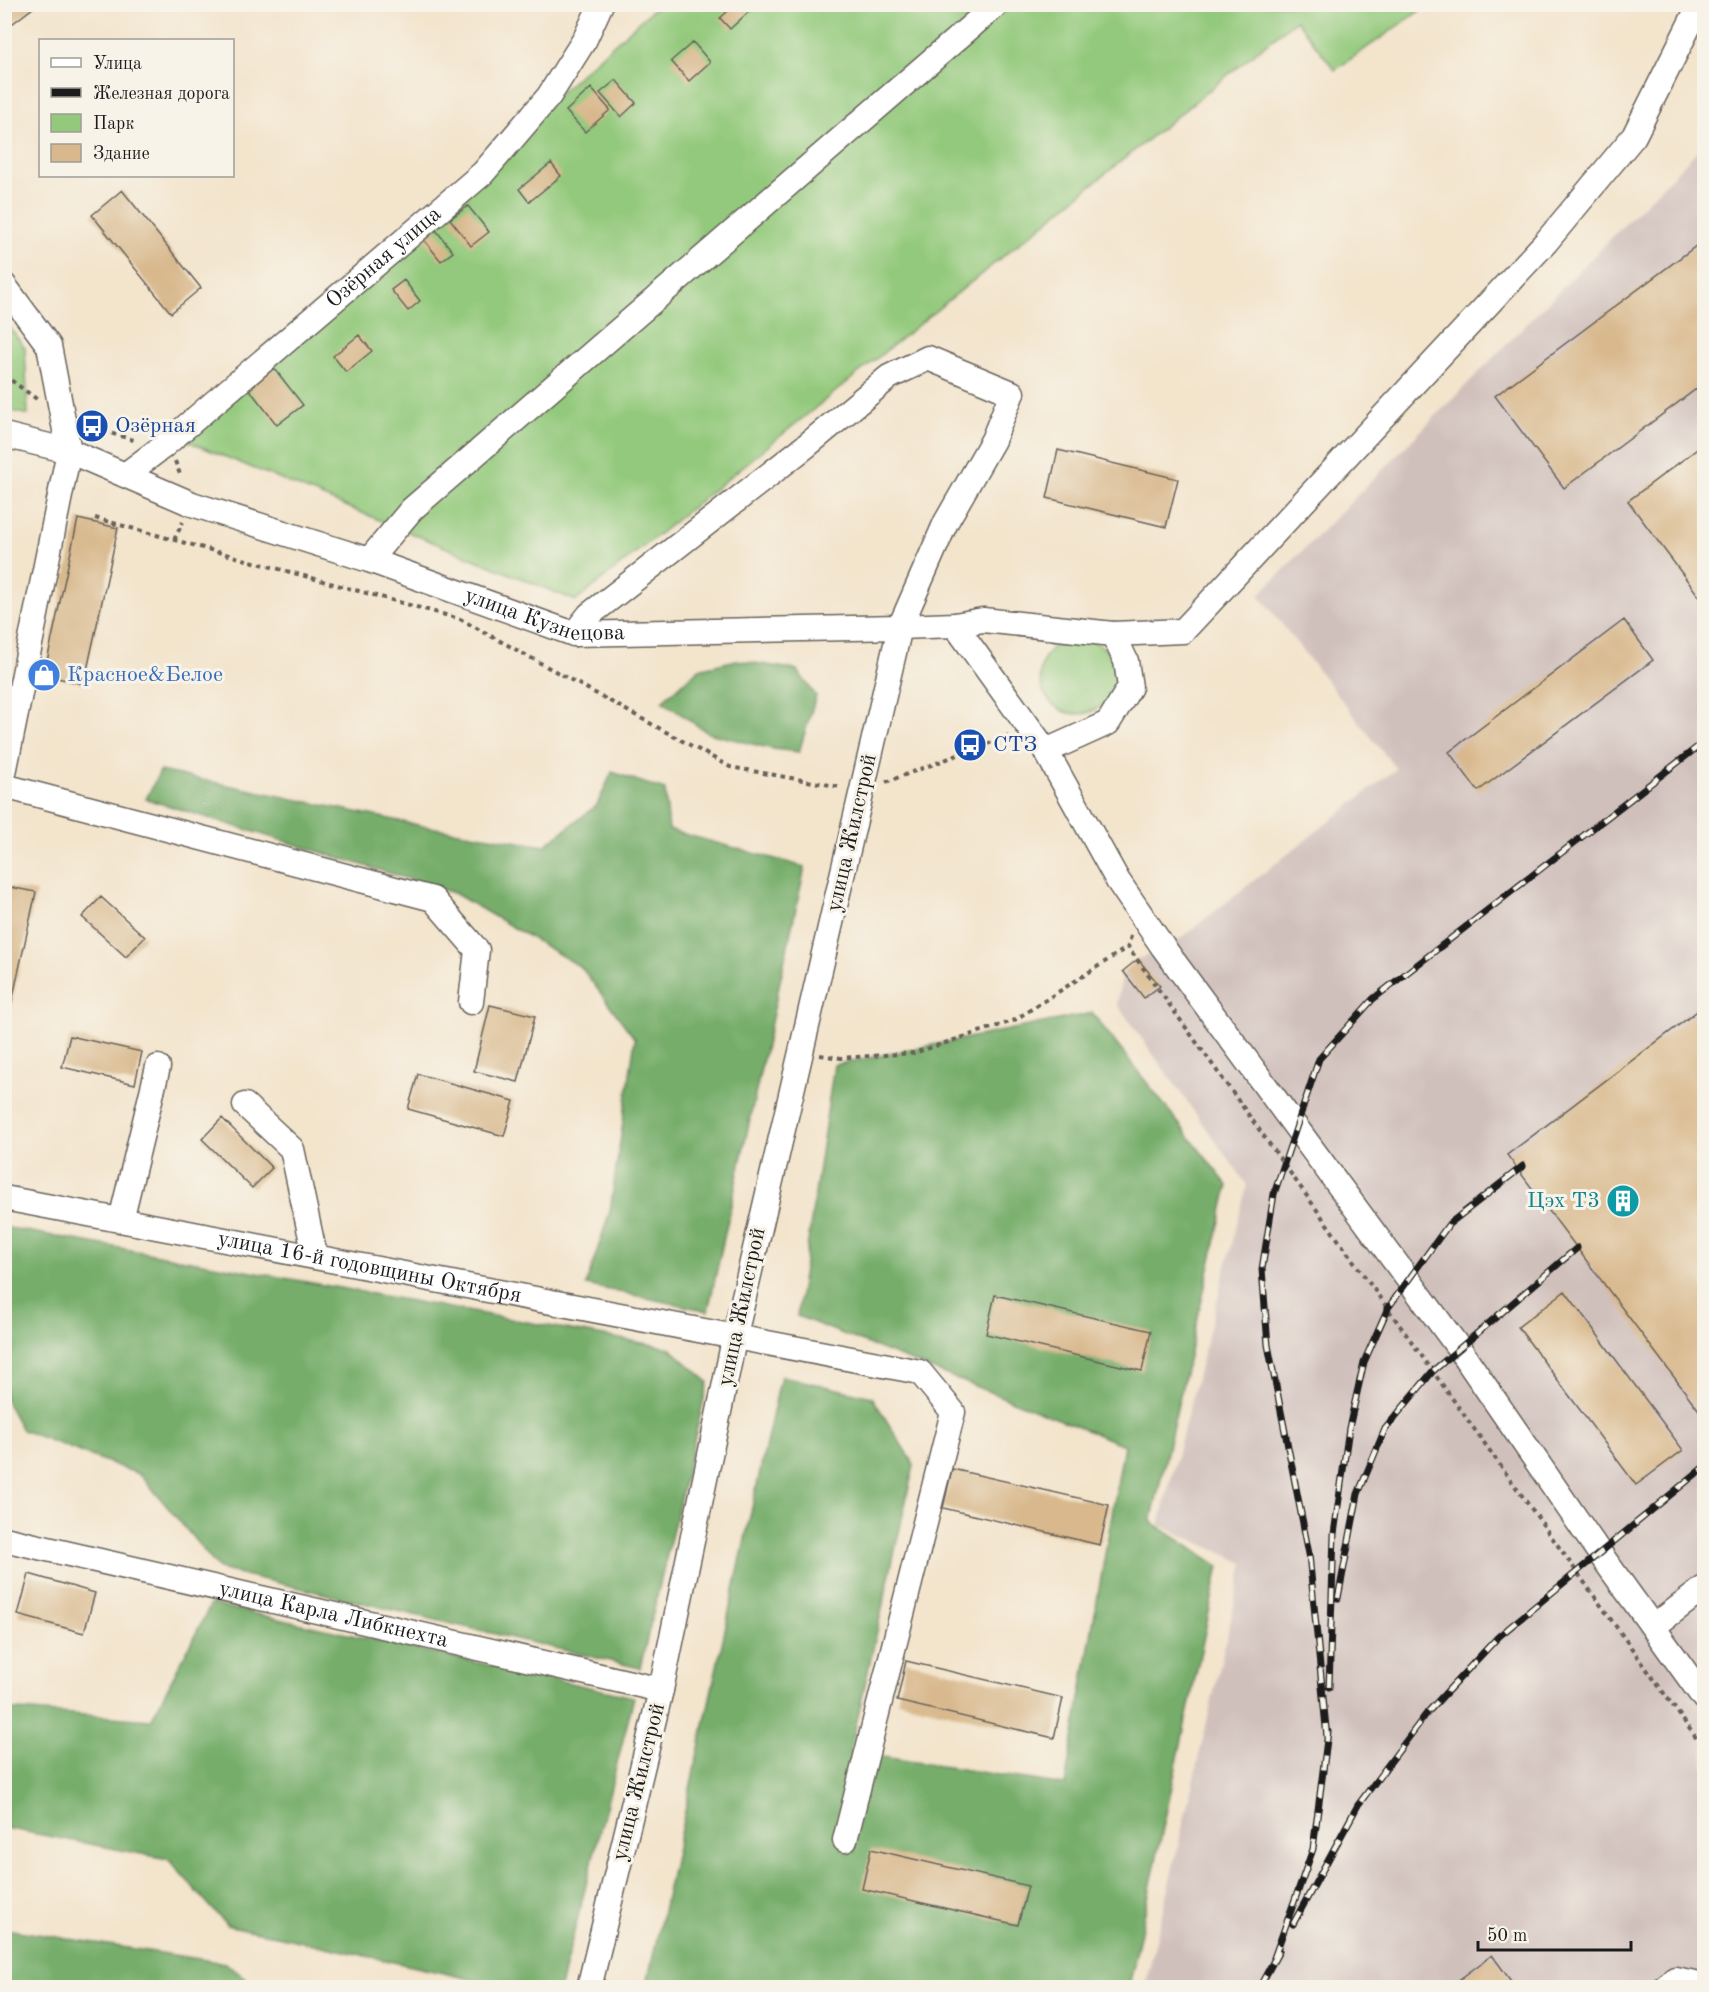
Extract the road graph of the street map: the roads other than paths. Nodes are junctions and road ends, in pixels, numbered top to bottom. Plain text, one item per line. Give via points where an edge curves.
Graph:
1 (601, 4) edge
2 (997, 4) edge
3 (1700, 4) edge
4 (4, 285) edge
5 (4, 435) edge
6 (69, 451) junction
7 (125, 475) junction
8 (369, 560) junction
9 (955, 625) junction
10 (900, 627) junction
11 (574, 634) junction
12 (1113, 634) junction
13 (1046, 751) junction
14 (4, 772) edge
15 (4, 786) edge
16 (471, 1002) dead end
17 (158, 1066) dead end
18 (245, 1105) dead end
19 (4, 1198) edge
20 (122, 1220) junction
21 (315, 1256) junction
22 (735, 1335) junction
23 (4, 1539) edge
24 (1704, 1588) edge
25 (1653, 1627) junction
26 (661, 1690) junction
27 (1704, 1698) edge
28 (845, 1840) dead end
29 (1704, 1985) edge
30 (590, 1988) edge
31 (1664, 1988) edge

1 - 7 street, Озёрная улица via 585,39 549,96 483,173
2 - 8 street via 412,509
3 - 12 street, улица Кузнецова via 1634,136 1546,242 1183,631
4 - 6 street via 49,346
5 - 6 street, улица Кузнецова
6 - 7 street, улица Кузнецова
6 - 14 street
7 - 8 street, улица Кузнецова via 192,504
8 - 11 street, улица Кузнецова
9 - 10 street, улица Кузнецова
9 - 12 street, улица Кузнецова via 983,620
9 - 13 street
10 - 11 street, улица Кузнецова
10 - 11 street, улица Жилстрой via 946,522 993,440 1012,393 928,358 889,377 590,615
10 - 22 street, улица Жилстрой
12 - 13 street via 1126,661 1130,687 1108,723
13 - 25 street via 1118,881 1163,947 1458,1347
15 - 16 street via 434,899 477,951
17 - 20 street
18 - 21 street via 292,1149
19 - 20 street, улица 16-й годовщины Октября
20 - 21 street, улица 16-й годовщины Октября
21 - 22 street, улица 16-й годовщины Октября
22 - 26 street, улица Жилстрой
22 - 28 street, улица 16-й годовщины Октября via 920,1372 953,1412
23 - 26 street, улица Карла Либкнехта
24 - 25 street
25 - 27 street
26 - 30 street, улица Жилстрой
29 - 31 street via 1675,1979

